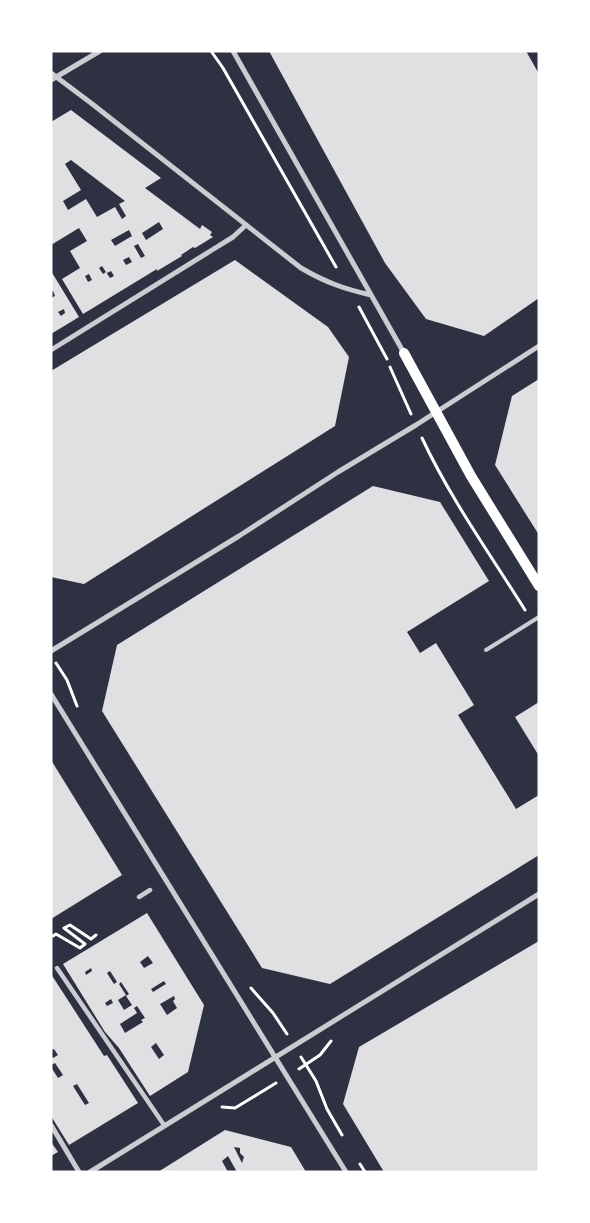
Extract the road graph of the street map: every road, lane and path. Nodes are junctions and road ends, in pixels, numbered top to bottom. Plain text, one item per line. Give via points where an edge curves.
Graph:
1 (100, 51) edge
2 (211, 51) edge
3 (232, 51) edge
4 (53, 77) edge
5 (246, 225) junction
6 (340, 273) dead end
7 (371, 295) junction
8 (359, 308) dead end
9 (539, 346) edge
10 (51, 350) edge
11 (404, 353) joint
12 (436, 413) junction
13 (416, 425) junction
14 (539, 586) edge
15 (539, 617) edge
16 (532, 621) junction
17 (486, 650) dead end
18 (51, 651) edge
19 (51, 655) edge
20 (67, 680) dead end
21 (51, 694) edge
22 (150, 890) dead end
23 (539, 894) edge
24 (139, 897) dead end
25 (96, 935) dead end
26 (52, 936) dead end
27 (57, 968) dead end
28 (276, 1058) junction
29 (306, 1065) dead end
30 (51, 1125) edge
31 (164, 1125) junction
32 (344, 1138) dead end
33 (360, 1163) dead end
34 (79, 1172) edge
35 (90, 1172) edge
36 (346, 1172) edge
37 (365, 1172) edge

1 - 4 street
2 - 6 path
3 - 7 street
4 - 5 street
5 - 7 street via 301,268 325,282
5 - 10 street via 233,237
7 - 11 street
8 - 13 path via 385,355
9 - 12 street
11 - 12 main road
12 - 13 street
12 - 14 main road
13 - 16 path via 438,470
13 - 18 street
15 - 16 lane
16 - 17 lane
19 - 20 path
21 - 28 street
22 - 24 street
23 - 28 street
25 - 26 path via 91,939 70,924 64,928 85,944 80,948 56,934
27 - 31 street
28 - 31 street
28 - 36 street
29 - 32 path
30 - 34 street
31 - 35 street
33 - 37 path

